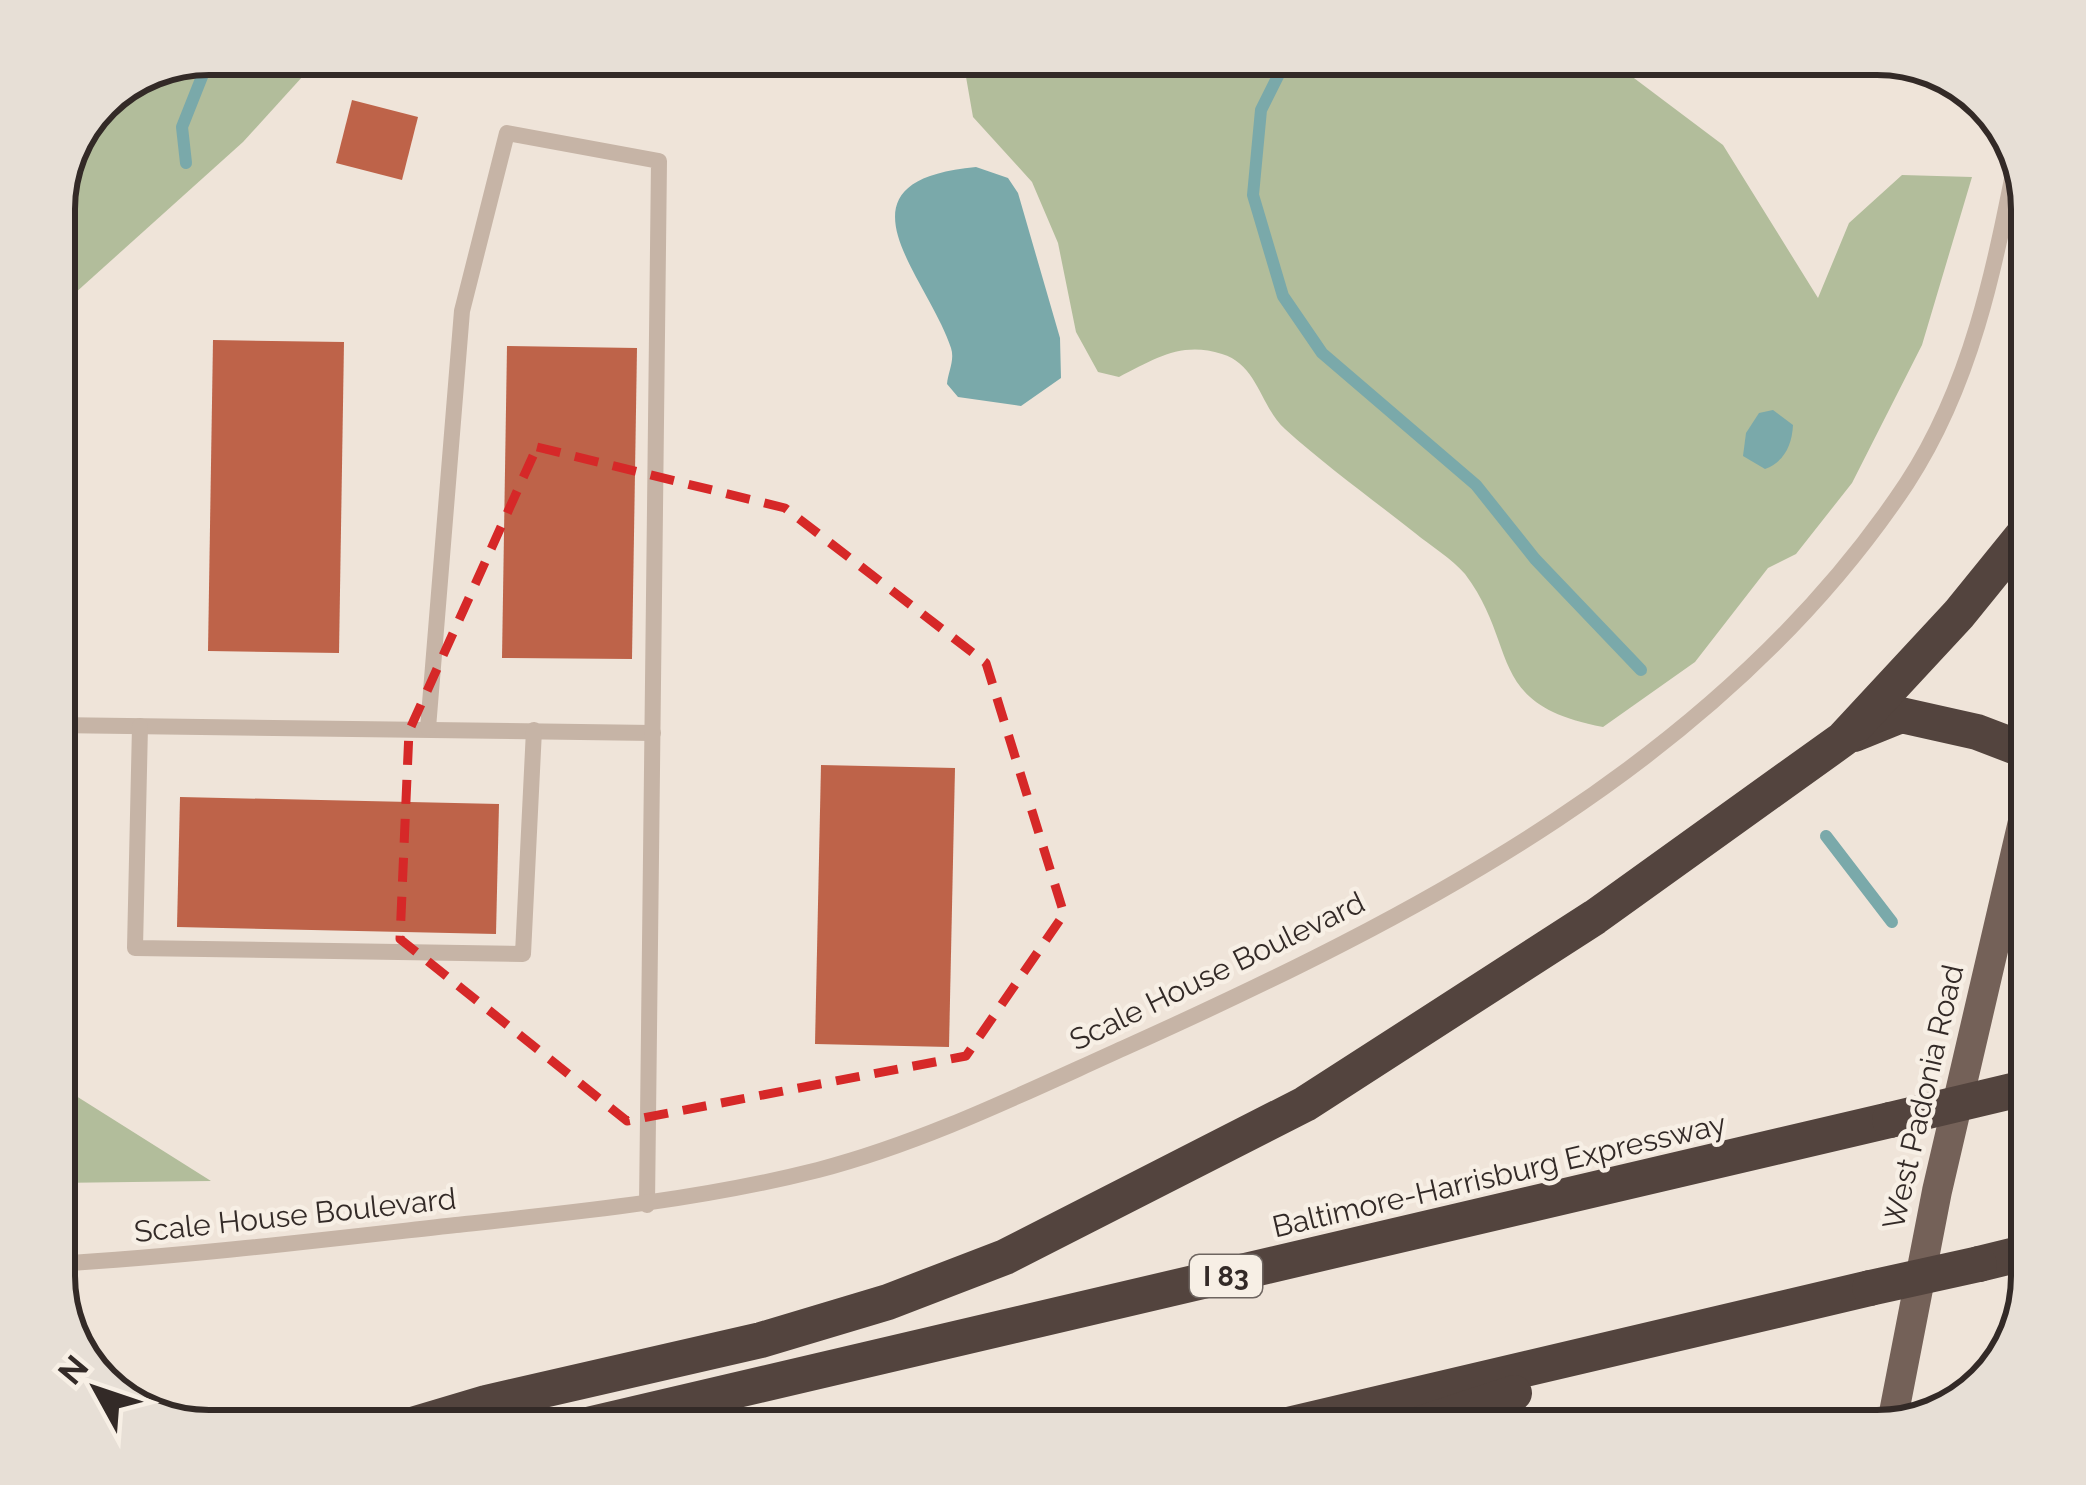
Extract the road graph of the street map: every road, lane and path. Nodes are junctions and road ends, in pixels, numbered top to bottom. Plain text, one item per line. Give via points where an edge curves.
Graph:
1 (2010, 195) edge
2 (2011, 550) edge
3 (75, 725) edge
4 (140, 726) junction
5 (428, 728) junction
6 (534, 730) junction
7 (653, 733) junction
8 (1843, 739) junction
9 (2011, 745) edge
10 (2011, 873) edge
11 (2011, 1091) edge
12 (647, 1205) junction
13 (2011, 1256) edge
14 (75, 1263) edge
15 (1756, 1314) junction
16 (1895, 1409) edge
17 (462, 1410) edge
18 (652, 1410) edge
19 (1351, 1410) edge
20 (1462, 1410) edge

1 - 12 lane, Scale House Boulevard via 1975,340 1909,479 1786,633 1619,777 1471,873 1305,964 943,1130 819,1169
2 - 8 highway
3 - 4 lane
4 - 5 lane
4 - 6 lane via 135,948 524,954
5 - 6 lane
5 - 7 lane via 462,311 507,133 658,160
6 - 7 lane
7 - 12 lane
8 - 9 highway via 1900,715
8 - 17 highway via 1436,1024 1305,1103 1005,1257 761,1340
10 - 16 main road, West Padonia Road
11 - 18 highway, Baltimore-Harrisburg Expressway / I 83, bridge
12 - 14 lane, Scale House Boulevard
13 - 15 highway, bridge
15 - 19 highway
15 - 20 highway

